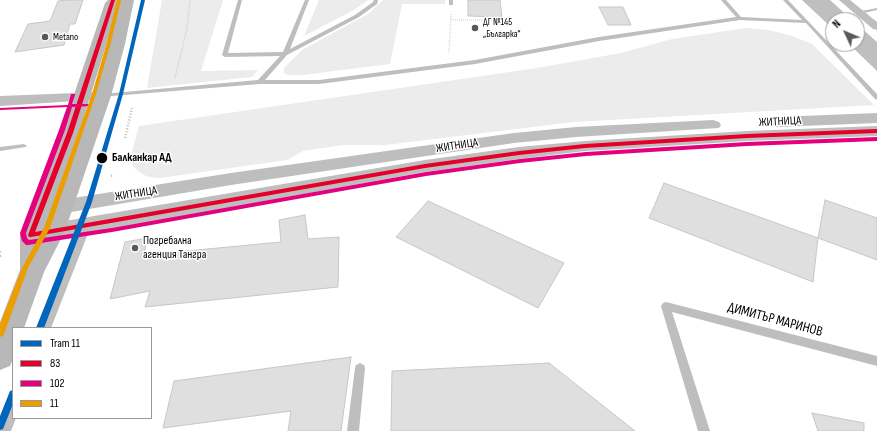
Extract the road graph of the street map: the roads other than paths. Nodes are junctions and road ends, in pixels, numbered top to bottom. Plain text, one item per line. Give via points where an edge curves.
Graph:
1 (112, 0) edge
2 (127, 0) edge
3 (240, 0) edge
4 (307, 0) edge
5 (376, 0) edge
6 (723, 0) edge
7 (785, 0) edge
8 (844, 0) edge
9 (877, 9) edge
10 (859, 12) joint
11 (865, 17) edge
12 (740, 18) junction
13 (807, 22) junction
14 (877, 27) edge
15 (284, 54) junction
16 (260, 82) junction
17 (102, 96) junction
18 (81, 97) junction
19 (877, 98) edge
20 (0, 100) edge
21 (877, 118) edge
22 (877, 131) edge
23 (63, 207) junction
24 (40, 211) junction
25 (87, 226) junction
26 (43, 233) junction
27 (46, 327) edge
28 (2, 345) edge
29 (877, 361) edge
30 (360, 368) dead end
31 (12, 414) edge
32 (5, 431) edge
33 (353, 431) edge
34 (704, 431) edge

1 - 18 main road
2 - 17 main road
3 - 15 lane via 225,55
4 - 15 lane
5 - 15 lane via 357,16
6 - 12 lane
7 - 13 lane
8 - 10 street
9 - 10 lane
11 - 14 street
12 - 13 lane
12 - 16 lane via 599,39 475,62 319,82
13 - 19 lane
15 - 16 lane
16 - 17 lane
17 - 18 street
17 - 23 main road
18 - 20 street
18 - 24 main road
21 - 23 street, ЖИТНИЦА via 576,132 514,138 231,179
22 - 25 street, ЖИТНИЦА via 747,136 585,146 519,153 425,166
23 - 24 street, ЖИТНИЦА
23 - 26 main road
24 - 26 main road
25 - 26 street, ЖИТНИЦА
25 - 27 lane
26 - 28 main road via 32,271
29 - 34 lane, ДИМИТЪР МАРИНОВ via 666,306
30 - 33 lane
31 - 32 lane

